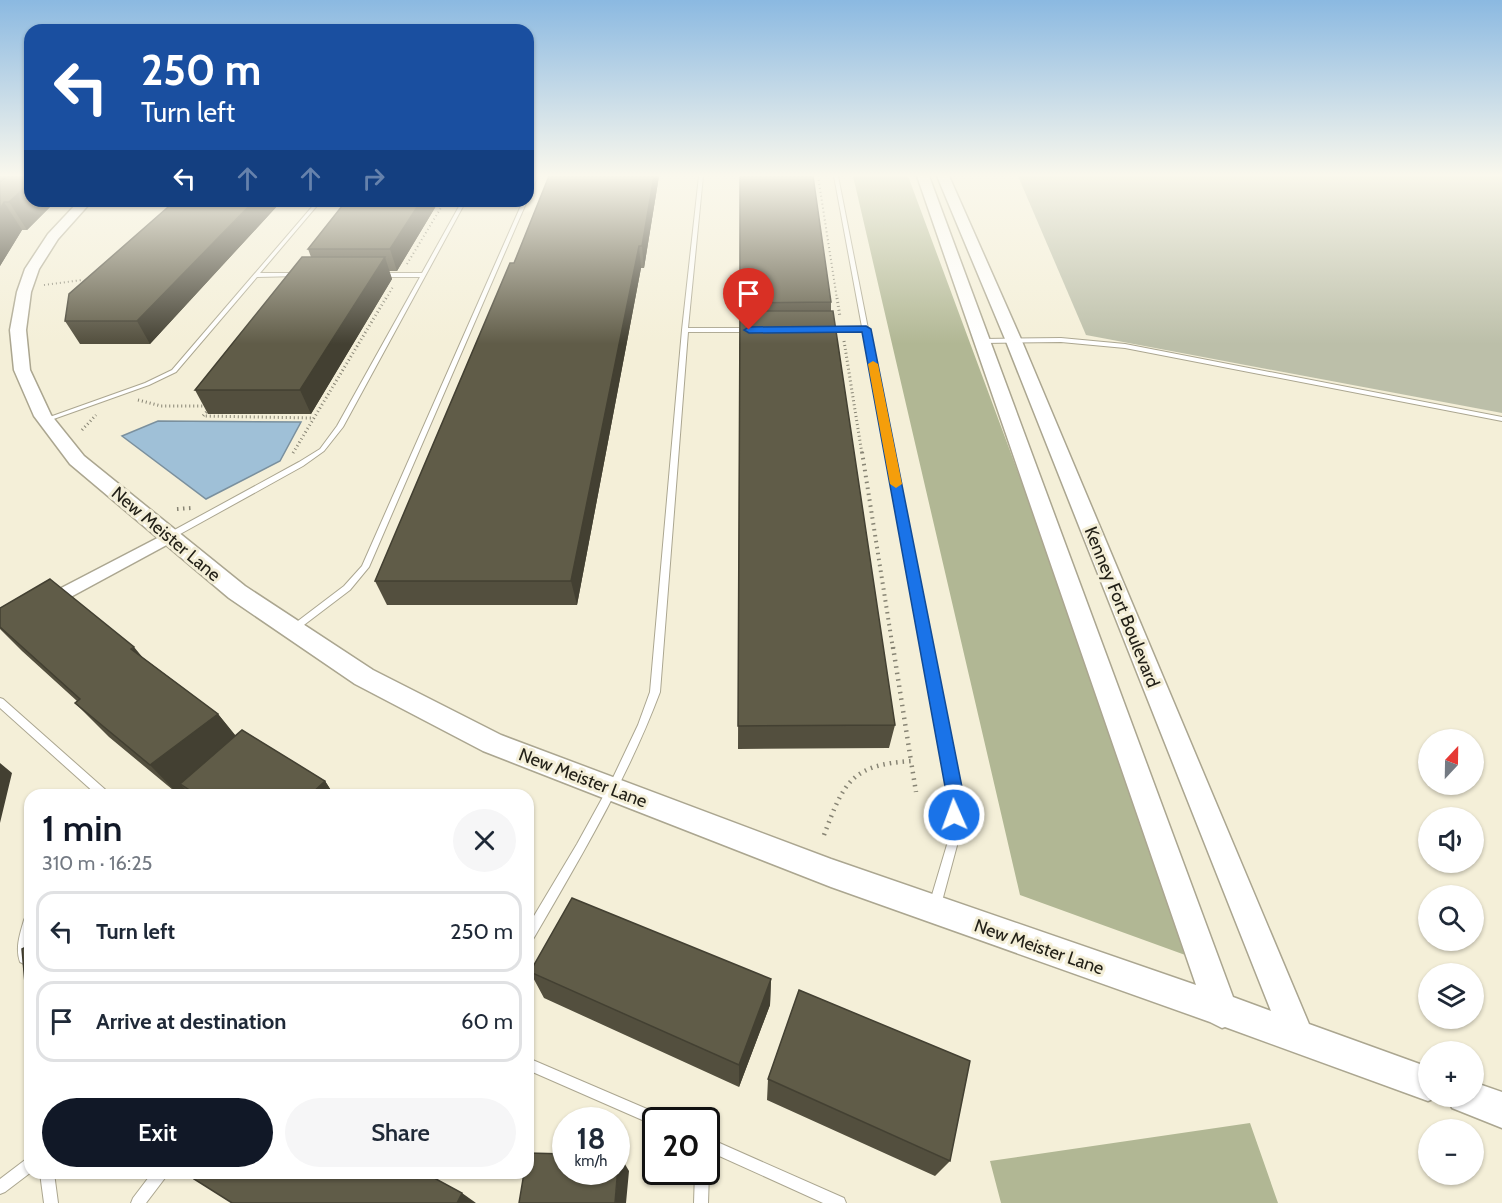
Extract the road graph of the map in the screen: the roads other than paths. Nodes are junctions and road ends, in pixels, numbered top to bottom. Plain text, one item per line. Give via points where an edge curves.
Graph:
1 (57, 232) edge
2 (292, 232) edge
3 (446, 232) edge
4 (511, 232) edge
5 (695, 232) edge
6 (847, 232) edge
7 (942, 232) edge
8 (967, 232) edge
9 (256, 275) junction
10 (300, 275) edge
11 (378, 275) edge
12 (422, 275) junction
13 (821, 329) edge
14 (866, 329) junction
15 (685, 330) junction
16 (753, 330) edge
17 (1013, 339) junction
18 (982, 341) junction
19 (1502, 419) edge
20 (46, 420) junction
21 (169, 537) junction
22 (31, 612) edge
23 (292, 629) junction
24 (0, 702) edge
25 (92, 785) junction
26 (90, 789) edge
27 (97, 789) edge
28 (614, 789) junction
29 (934, 910) junction
30 (534, 927) edge
31 (24, 942) edge
32 (24, 958) edge
33 (1222, 1011) junction
34 (1299, 1039) junction
35 (534, 1067) edge
36 (1418, 1080) edge
37 (1484, 1103) edge
38 (1502, 1110) edge
39 (642, 1114) edge
40 (720, 1150) edge
41 (24, 1169) edge
42 (47, 1179) edge
43 (156, 1179) edge
44 (702, 1185) edge
45 (0, 1187) edge
46 (825, 1200) edge
47 (51, 1203) edge
48 (138, 1203) edge
49 (701, 1203) edge
50 (839, 1203) edge

1 - 20 street, New Meister Lane via 32,269 18,330 22,370
2 - 9 lane
3 - 12 lane
4 - 23 lane via 365,567 347,588
5 - 15 lane
6 - 14 lane
7 - 18 street
8 - 17 street, Kenney Fort Boulevard
9 - 10 lane
9 - 20 lane via 174,371
11 - 12 lane
12 - 21 lane via 340,427 322,450
13 - 14 lane
14 - 29 lane via 954,792 954,838
15 - 16 lane
15 - 28 lane via 655,692
17 - 18 lane
17 - 19 lane via 1096,342 1155,351
17 - 34 street, Kenney Fort Boulevard
18 - 33 street
20 - 21 street, New Meister Lane via 77,460
21 - 22 street
21 - 23 street, New Meister Lane via 237,592
23 - 28 street, New Meister Lane via 364,677 492,743
24 - 25 lane
25 - 26 lane
25 - 27 lane
28 - 29 street, New Meister Lane
28 - 30 lane
29 - 33 street, New Meister Lane
31 - 32 lane
33 - 34 street, New Meister Lane
34 - 36 street, New Meister Lane
35 - 39 lane
37 - 38 street
40 - 46 lane
41 - 45 lane
42 - 47 lane
43 - 48 lane
44 - 49 lane
46 - 50 lane

